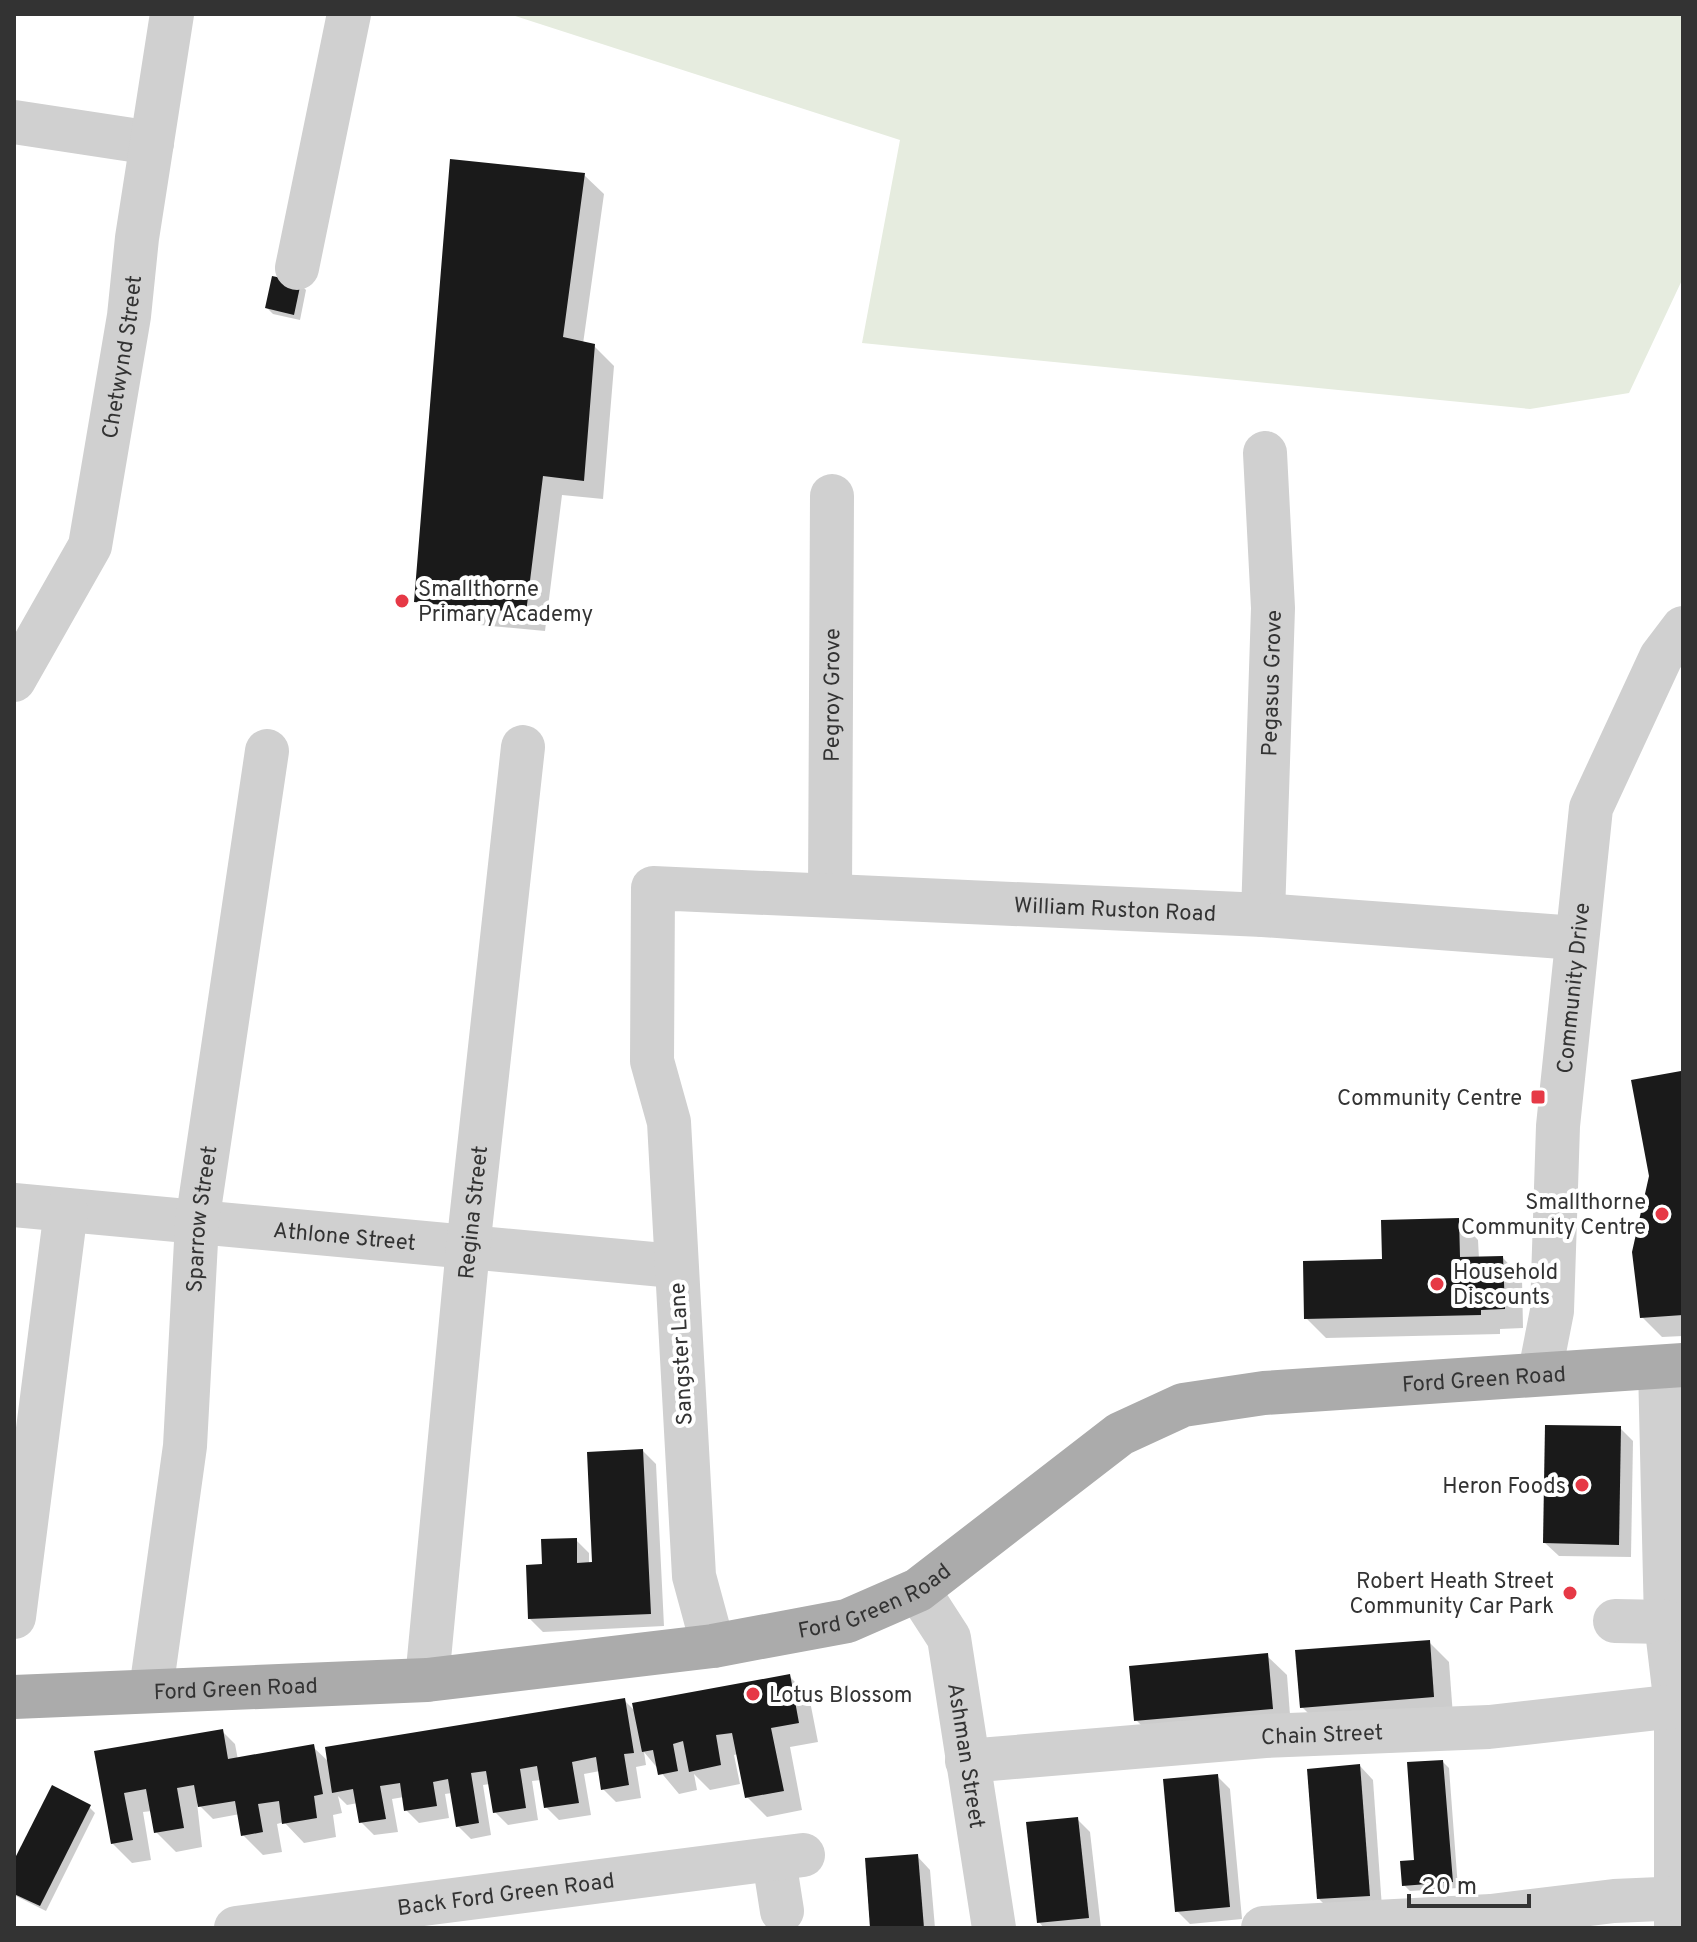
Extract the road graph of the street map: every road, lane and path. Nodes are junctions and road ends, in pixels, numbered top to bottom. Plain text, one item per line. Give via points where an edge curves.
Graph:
1 (172, 14) edge
2 (349, 14) edge
3 (14, 122) edge
4 (152, 143) junction
5 (297, 268) dead end
6 (1265, 453) dead end
7 (832, 496) dead end
8 (1683, 628) edge
9 (14, 680) edge
10 (523, 747) dead end
11 (267, 751) dead end
12 (653, 888) joint
13 (830, 895) junction
14 (1263, 915) junction
15 (1576, 938) junction
16 (14, 1205) edge
17 (66, 1210) junction
18 (197, 1223) junction
19 (468, 1248) junction
20 (674, 1266) junction
21 (1672, 1366) edge
22 (1540, 1372) junction
23 (1674, 1545) edge
24 (918, 1590) junction
25 (14, 1617) edge
26 (1615, 1621) dead end
27 (1666, 1622) junction
28 (713, 1646) junction
29 (427, 1680) junction
30 (151, 1690) junction
31 (14, 1697) edge
32 (1676, 1706) junction
33 (967, 1761) junction
34 (1678, 1908) edge
35 (782, 1911) dead end
36 (1492, 1922) edge
37 (236, 1928) edge
38 (994, 1928) edge
39 (1263, 1928) edge

1 - 4 street, Chetwynd Street
2 - 5 street
3 - 4 street
4 - 9 street, Chetwynd Street via 90,546
6 - 14 street, Pegasus Grove via 1273,608
7 - 13 street, Pegroy Grove
8 - 15 street, Community Drive via 1661,657 1591,808
10 - 19 street, Regina Street
11 - 18 street, Sparrow Street
12 - 13 street, William Ruston Road
12 - 20 street, Sangster Lane via 652,1061 669,1122
13 - 14 street, William Ruston Road
14 - 15 street, William Ruston Road
15 - 22 street, Community Drive via 1541,1126 1552,1311
16 - 17 street, Athlone Street
17 - 18 street, Athlone Street
17 - 25 street
18 - 19 street, Athlone Street
18 - 30 street, Sparrow Street via 185,1446
19 - 20 street, Athlone Street
19 - 29 street, Regina Street
20 - 28 street, Sangster Lane via 694,1576
21 - 22 main road, Ford Green Road
21 - 23 street
22 - 24 main road, Ford Green Road via 1264,1393 1183,1405 1120,1434
23 - 27 street
24 - 28 main road, Ford Green Road via 847,1621
24 - 33 street, Ashman Street via 949,1638
26 - 27 street
27 - 32 street
28 - 29 main road, Ford Green Road
29 - 30 main road, Ford Green Road
30 - 31 main road, Ford Green Road
32 - 33 street, Chain Street via 1489,1727 1265,1736
32 - 34 street
33 - 38 street, Ashman Street
34 - 36 street via 1614,1901
35 - 37 street, Back Ford Green Road via 788,1857
36 - 39 street

